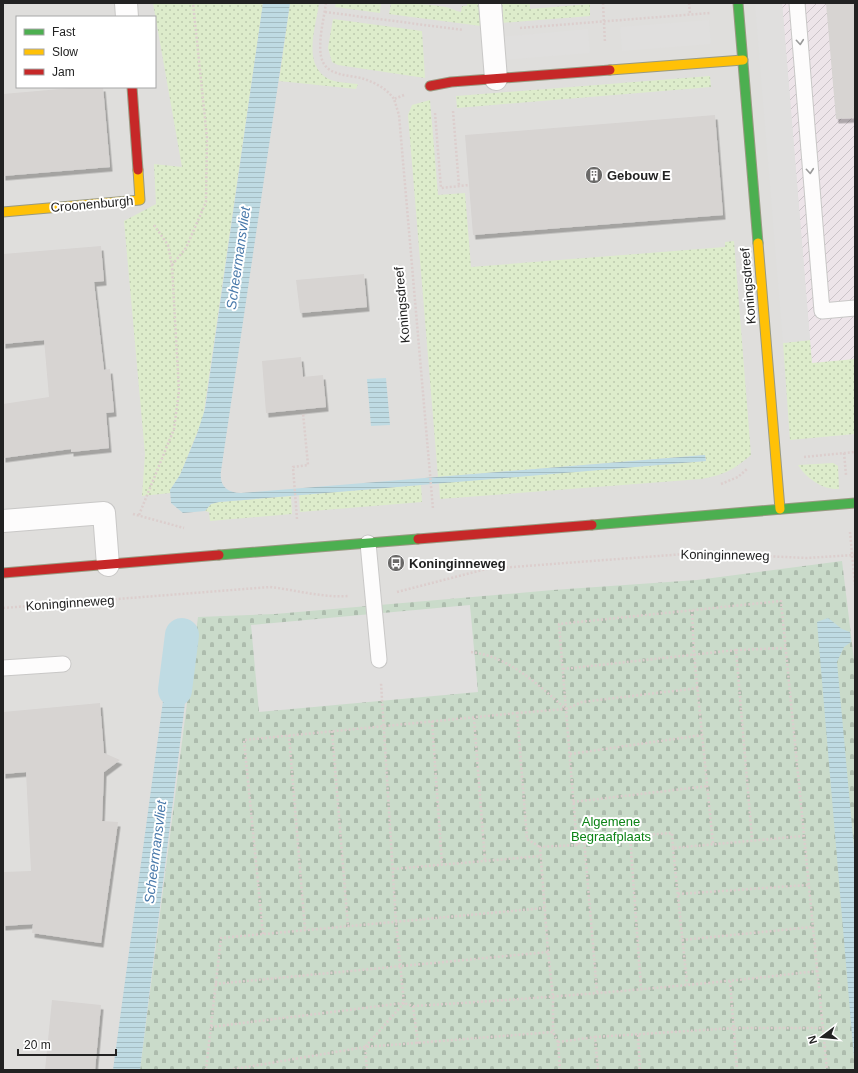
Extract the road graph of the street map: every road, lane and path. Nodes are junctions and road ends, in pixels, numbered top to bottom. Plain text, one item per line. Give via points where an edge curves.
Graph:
1 (126, 3) edge
2 (193, 3) edge
3 (326, 3) edge
4 (490, 3) edge
5 (602, 3) edge
6 (689, 3) edge
7 (797, 3) edge
8 (738, 7) edge
9 (325, 12) junction
10 (690, 14) junction
11 (127, 16) edge
12 (604, 21) junction
13 (493, 30) junction
14 (743, 60) junction
15 (608, 70) junction
16 (496, 79) junction
17 (430, 86) junction
18 (132, 88) edge
19 (394, 99) junction
20 (453, 110) dead end
21 (469, 185) dead end
22 (459, 186) junction
23 (140, 200) junction
24 (3, 212) edge
25 (172, 266) junction
26 (855, 308) edge
27 (303, 412) dead end
28 (855, 452) edge
29 (776, 459) junction
30 (718, 485) dead end
31 (851, 503) edge
32 (440, 508) dead end
33 (780, 509) junction
34 (104, 513) junction
35 (139, 515) junction
36 (297, 519) junction
37 (305, 519) dead end
38 (3, 520) edge
39 (290, 520) dead end
40 (191, 528) dead end
41 (368, 543) junction
42 (854, 555) edge
43 (108, 565) junction
44 (3, 573) edge
45 (855, 585) edge
46 (372, 594) junction
47 (3, 608) edge
48 (692, 610) junction
49 (786, 648) junction
50 (736, 650) junction
51 (471, 652) dead end
52 (694, 654) junction
53 (379, 660) joint
54 (63, 664) dead end
55 (3, 668) edge
56 (563, 669) junction
57 (698, 688) junction
58 (566, 709) junction
59 (517, 713) junction
60 (474, 718) junction
61 (432, 721) junction
62 (384, 726) junction
63 (332, 731) junction
64 (290, 735) junction
65 (702, 735) junction
66 (570, 754) junction
67 (708, 786) junction
68 (573, 802) junction
69 (630, 836) junction
70 (803, 836) junction
71 (584, 839) junction
72 (752, 839) junction
73 (713, 844) junction
74 (577, 845) junction
75 (540, 847) junction
76 (673, 848) junction
77 (541, 856) junction
78 (485, 861) junction
79 (442, 864) junction
80 (393, 869) junction
81 (808, 885) junction
82 (678, 894) junction
83 (544, 908) junction
84 (396, 923) junction
85 (348, 927) junction
86 (812, 927) junction
87 (305, 930) junction
88 (263, 934) junction
89 (682, 940) junction
90 (548, 952) junction
91 (400, 966) junction
92 (817, 971) junction
93 (730, 981) junction
94 (216, 984) junction
95 (686, 984) junction
96 (641, 988) junction
97 (597, 992) junction
98 (553, 997) junction
99 (404, 1003) junction
100 (413, 1006) junction
101 (211, 1027) junction
102 (734, 1028) junction
103 (824, 1028) junction
104 (553, 1032) junction
105 (638, 1034) junction
106 (596, 1038) junction
107 (558, 1042) junction
108 (418, 1044) junction
109 (365, 1047) junction
110 (206, 1070) edge
111 (229, 1070) edge
112 (367, 1070) edge
113 (560, 1070) edge
114 (598, 1070) edge
115 (640, 1070) edge
116 (737, 1070) edge
117 (827, 1070) edge

1 - 11 street
2 - 25 path via 207,138 206,202 186,248
3 - 9 path
4 - 13 street
5 - 12 path
6 - 10 path
7 -> 26 lane via 822,311
8 - 10 path
8 - 14 street, Koningsdreef
9 - 13 path via 477,31
9 - 19 path via 320,50 325,66 335,72 374,83 390,93
10 - 12 path
12 - 13 path
12 - 15 path
13 - 16 street
14 - 15 street
14 - 29 street, Koningsdreef
15 - 16 street
16 - 17 street
17 - 19 path
17 - 22 path via 434,100 441,188
18 - 23 street, Croonenburgh
19 - 32 path, Koningsdreef via 399,115 433,509
20 - 22 path
21 - 22 path
23 - 24 street, Croonenburgh
23 - 25 path via 146,216 160,231 168,245
25 - 35 path via 179,391 177,417 170,441
27 - 36 path via 308,465 293,467
28 - 29 path
29 - 30 path via 755,463 738,477
29 - 33 street, Koningsdreef
31 - 33 street
33 - 41 street
34 - 35 path
34 - 38 street
34 - 43 street
35 - 40 path via 172,526
36 - 37 path
36 - 39 path
41 - 43 street
41 - 46 lane
42 - 45 path
42 - 46 path, Koninginneweg via 807,558 698,553 486,569 405,590
43 - 44 street
46 - 47 path, Koninginneweg via 332,598 270,588
46 - 53 lane
48 - 49 path via 781,601
48 - 52 path
48 - 56 path via 559,624
49 - 50 path
49 - 70 path
50 - 52 path
50 - 72 path
51 - 58 path via 486,654 519,669
52 - 56 path
52 - 57 path
53 - 62 path
54 - 55 lane
56 - 58 path
57 - 58 path via 582,702
57 - 65 path
58 - 59 path
58 - 66 path
59 - 60 path
59 - 75 path via 527,839
60 - 61 path
60 - 78 path
61 - 62 path
61 - 79 path
62 - 63 path
62 - 80 path
63 - 64 path
63 - 85 path
64 - 87 path
64 - 88 path via 244,740
65 - 66 path
65 - 67 path
66 - 68 path
67 - 68 path
67 - 73 path
68 - 74 path
69 - 71 path
69 - 76 path via 672,833
69 - 96 path
70 - 72 path
70 - 81 path
71 - 74 path
71 - 97 path
72 - 73 path
73 - 76 path
74 - 75 path
75 - 77 path
76 - 82 path
77 - 78 path
77 - 83 path
78 - 79 path
79 - 80 path
80 - 84 path
81 - 82 path
81 - 86 path
82 - 89 path
83 - 84 path
83 - 90 path
84 - 85 path
84 - 91 path
85 - 87 path
86 - 89 path
86 - 92 path
87 - 88 path
88 - 94 path via 221,938
89 - 95 path
90 - 91 path
90 - 98 path
91 - 94 path
91 - 99 path
92 - 93 path
92 - 103 path
93 - 95 path
93 - 102 path
94 - 101 path
95 - 96 path
96 - 97 path
97 - 98 path
98 - 100 path
98 - 104 path
99 - 100 path
99 - 101 path
99 - 109 path
100 - 108 path
101 - 110 path
102 - 103 path
102 - 105 path
102 - 116 path
103 - 117 path
104 - 107 path
104 - 108 path
105 - 106 path
105 - 115 path
106 - 107 path
106 - 114 path
107 - 113 path
108 - 109 path
109 - 111 path
109 - 112 path

